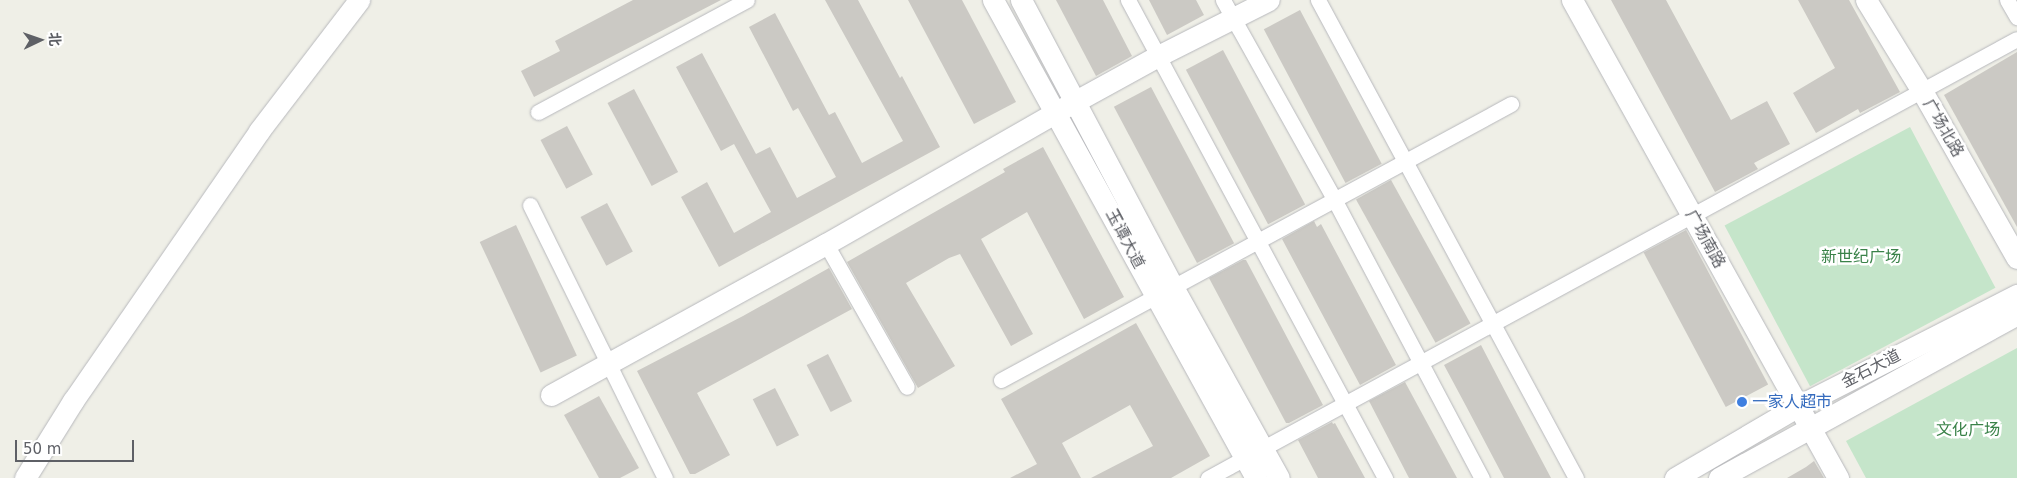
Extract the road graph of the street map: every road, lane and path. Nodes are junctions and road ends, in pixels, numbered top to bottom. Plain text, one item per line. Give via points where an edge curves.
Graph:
1 (359, 0) edge
2 (747, 0) edge
3 (993, 0) edge
4 (1021, 0) edge
5 (1128, 0) edge
6 (1269, 0) edge
7 (1318, 0) edge
8 (1572, 0) edge
9 (1866, 0) edge
10 (2008, 0) edge
11 (1228, 9) edge
12 (2017, 17) edge
13 (2017, 39) edge
14 (1158, 56) junction
15 (1922, 91) junction
16 (1076, 101) junction
17 (1511, 104) dead end
18 (538, 112) dead end
19 (1056, 112) junction
20 (1405, 161) junction
21 (1334, 200) junction
22 (530, 205) dead end
23 (1257, 241) junction
24 (826, 244) junction
25 (2017, 258) edge
26 (1165, 291) junction
27 (2017, 295) edge
28 (2017, 314) edge
29 (1494, 323) junction
30 (1421, 362) junction
31 (608, 363) junction
32 (1001, 380) dead end
33 (907, 388) dead end
34 (550, 395) dead end
35 (1346, 403) junction
36 (1798, 406) junction
37 (1809, 427) junction
38 (1254, 453) junction
39 (25, 478) edge
40 (665, 478) edge
41 (1208, 478) edge
42 (1256, 478) edge
43 (1279, 478) edge
44 (1385, 478) edge
45 (1482, 478) edge
46 (1576, 478) edge
47 (1675, 478) edge
48 (1720, 478) edge
49 (1838, 478) edge

1 - 39 street via 259,131 73,401
2 - 18 street
3 - 19 street, 玉谭大道
4 - 16 street, 玉谭大道
5 - 14 street
6 - 11 street
7 - 20 street
8 - 36 street, 广场南路
9 - 15 street, 广场北路
10 - 12 street
11 - 14 street
11 - 21 street
13 - 15 street
14 - 16 street
14 - 23 street
15 - 25 street, 广场北路
15 - 29 street
16 - 19 street
16 - 26 street, 玉谭大道
17 - 20 street
19 - 24 street
19 - 26 street, 玉谭大道
20 - 21 street
20 - 29 street
21 - 23 street
21 - 30 street
22 - 31 street
23 - 26 street
23 - 35 street
24 - 31 street
24 - 33 street
26 - 32 street
26 - 38 street, 玉谭大道
27 - 36 street, 金石大道
28 - 37 street, 金石大道
29 - 30 street
29 - 46 street
30 - 35 street
30 - 45 street
31 - 34 street
31 - 40 street
35 - 38 street
35 - 44 street
36 - 37 street, 广场南路
36 - 47 street, 金石大道
37 - 48 street, 金石大道
37 - 49 street, 广场南路
38 - 41 street
38 - 42 street, 玉谭大道
38 - 43 street, 玉谭大道

